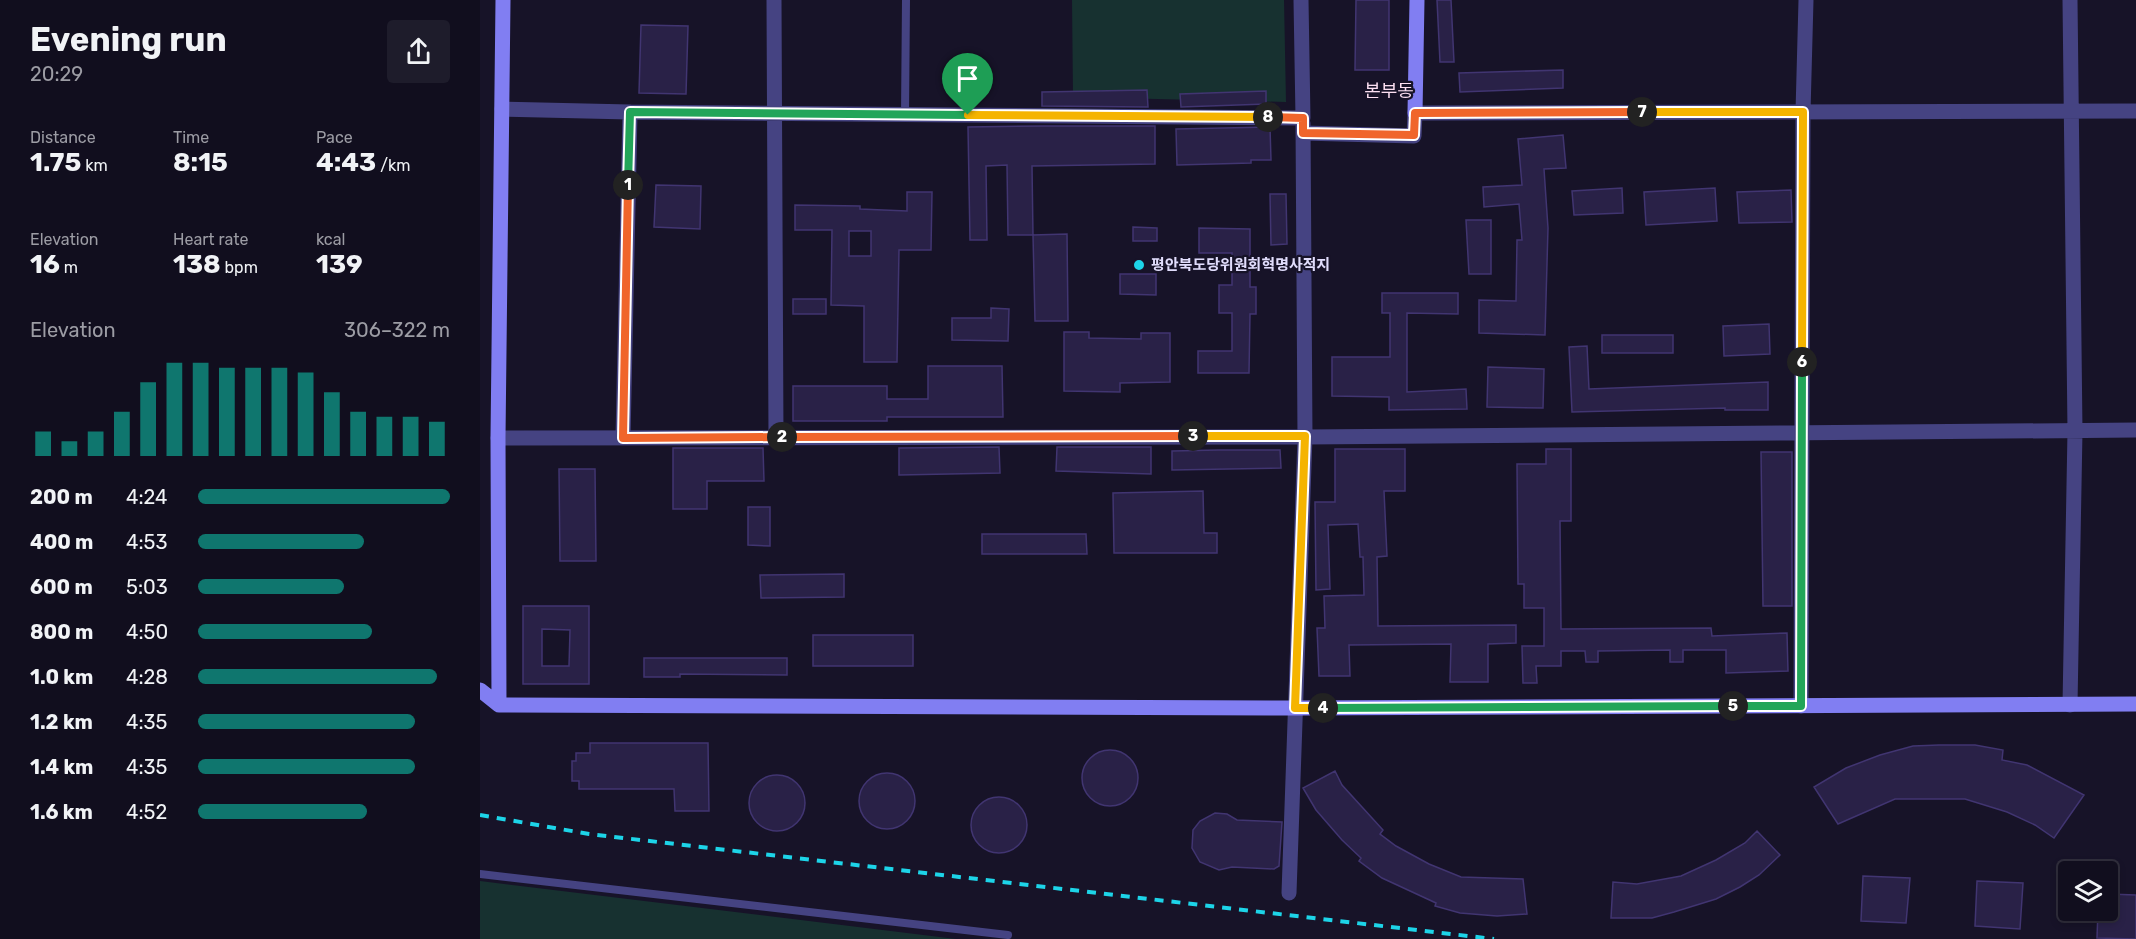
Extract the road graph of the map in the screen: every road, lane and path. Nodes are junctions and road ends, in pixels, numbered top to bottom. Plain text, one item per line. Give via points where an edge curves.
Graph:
1 (503, 0) edge
2 (774, 0) edge
3 (906, 0) edge
4 (1301, 0) edge
5 (1417, 0) edge
6 (1806, 0) edge
7 (2070, 0) edge
8 (502, 109) junction
9 (2136, 111) edge
10 (630, 112) junction
11 (1803, 112) junction
12 (1415, 113) junction
13 (775, 114) junction
14 (905, 115) junction
15 (1303, 125) junction
16 (2136, 430) edge
17 (2075, 431) junction
18 (1802, 432) junction
19 (1305, 436) junction
20 (776, 437) junction
21 (498, 438) junction
22 (623, 438) junction
23 (480, 690) edge
24 (2136, 704) edge
25 (500, 705) junction
26 (2070, 705) junction
27 (1801, 706) junction
28 (1295, 708) junction
29 (480, 874) edge
30 (1289, 893) dead end
31 (1008, 935) dead end

1 - 8 street
2 - 13 street
3 - 14 lane
4 - 15 street
5 - 12 street
6 - 11 street
7 - 17 street
8 - 10 street
8 - 21 street
9 - 11 street
10 - 13 street
10 - 22 street
11 - 12 street
11 - 18 street
12 - 15 street via 1414,135
13 - 14 street
13 - 20 street
14 - 15 street
15 - 19 street
16 - 17 street
17 - 18 street
17 - 26 street
18 - 19 street
18 - 27 street
19 - 20 street
19 - 28 street
20 - 22 street
21 - 22 street
21 - 25 street
23 - 25 street
24 - 26 street
25 - 28 street
26 - 27 street
27 - 28 street
28 - 30 street
29 - 31 lane

